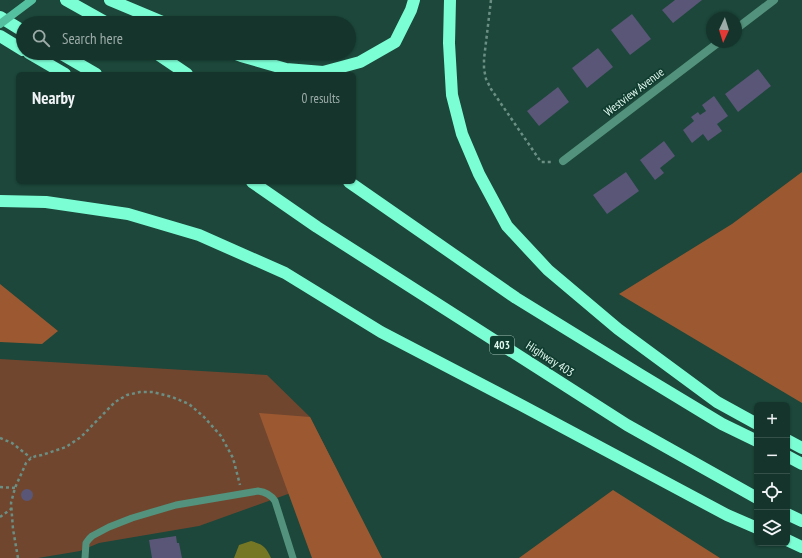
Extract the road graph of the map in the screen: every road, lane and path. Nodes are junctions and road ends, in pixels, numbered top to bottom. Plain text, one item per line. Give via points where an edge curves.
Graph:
1 (32, 0) edge
2 (66, 0) edge
3 (110, 0) edge
4 (414, 0) edge
5 (450, 0) edge
6 (491, 0) edge
7 (774, 0) edge
8 (95, 16) edge
9 (148, 16) edge
10 (0, 18) edge
11 (0, 24) edge
12 (742, 24) edge
13 (16, 27) edge
14 (0, 36) edge
15 (16, 46) edge
16 (711, 48) edge
17 (41, 60) edge
18 (72, 60) edge
19 (166, 60) edge
20 (255, 60) edge
21 (62, 72) edge
22 (93, 72) edge
23 (184, 72) edge
24 (323, 72) edge
25 (323, 72) edge
26 (563, 161) joint
27 (247, 184) edge
28 (255, 184) edge
29 (352, 184) edge
30 (0, 201) edge
31 (317, 227) junction
32 (754, 422) edge
33 (0, 438) edge
34 (754, 439) edge
35 (790, 442) edge
36 (802, 448) edge
37 (31, 458) junction
38 (790, 458) edge
39 (802, 464) edge
40 (0, 487) edge
41 (15, 488) junction
42 (241, 494) junction
43 (754, 496) edge
44 (11, 509) junction
45 (790, 515) edge
46 (0, 517) edge
47 (802, 521) edge
48 (754, 527) edge
49 (790, 541) edge
50 (802, 546) edge
51 (18, 558) edge
52 (85, 558) edge
53 (293, 558) edge

1 - 11 main road, bridge
2 - 8 highway
3 - 9 highway
4 - 24 highway via 395,42 360,62
5 - 32 highway via 452,95 462,134 479,174 507,226 548,270 618,329 717,402
6 - 26 path via 484,59 490,89 541,162
7 - 12 street
10 - 13 highway
14 - 15 highway
16 - 26 street, Westview Avenue
17 - 21 highway
18 - 22 highway
19 - 23 highway
20 - 25 highway via 286,69
27 - 31 highway
28 - 31 highway, Highway 403 / 403
29 - 34 highway via 516,298 716,420
30 - 48 highway via 46,202 128,214 199,235 285,273 381,332 727,515
31 - 43 highway, Highway 403 / 403 via 627,425
33 - 37 path via 12,443
35 - 36 highway
37 - 41 path via 26,462
37 - 42 path via 66,447 81,437 115,402 126,396 154,392 189,404 221,436 232,458
38 - 39 highway
40 - 41 path
41 - 44 path
42 - 52 lane via 176,505 109,527 89,539 86,543
42 - 53 lane via 258,491 272,497
44 - 46 path
44 - 51 path
45 - 47 highway
49 - 50 highway

